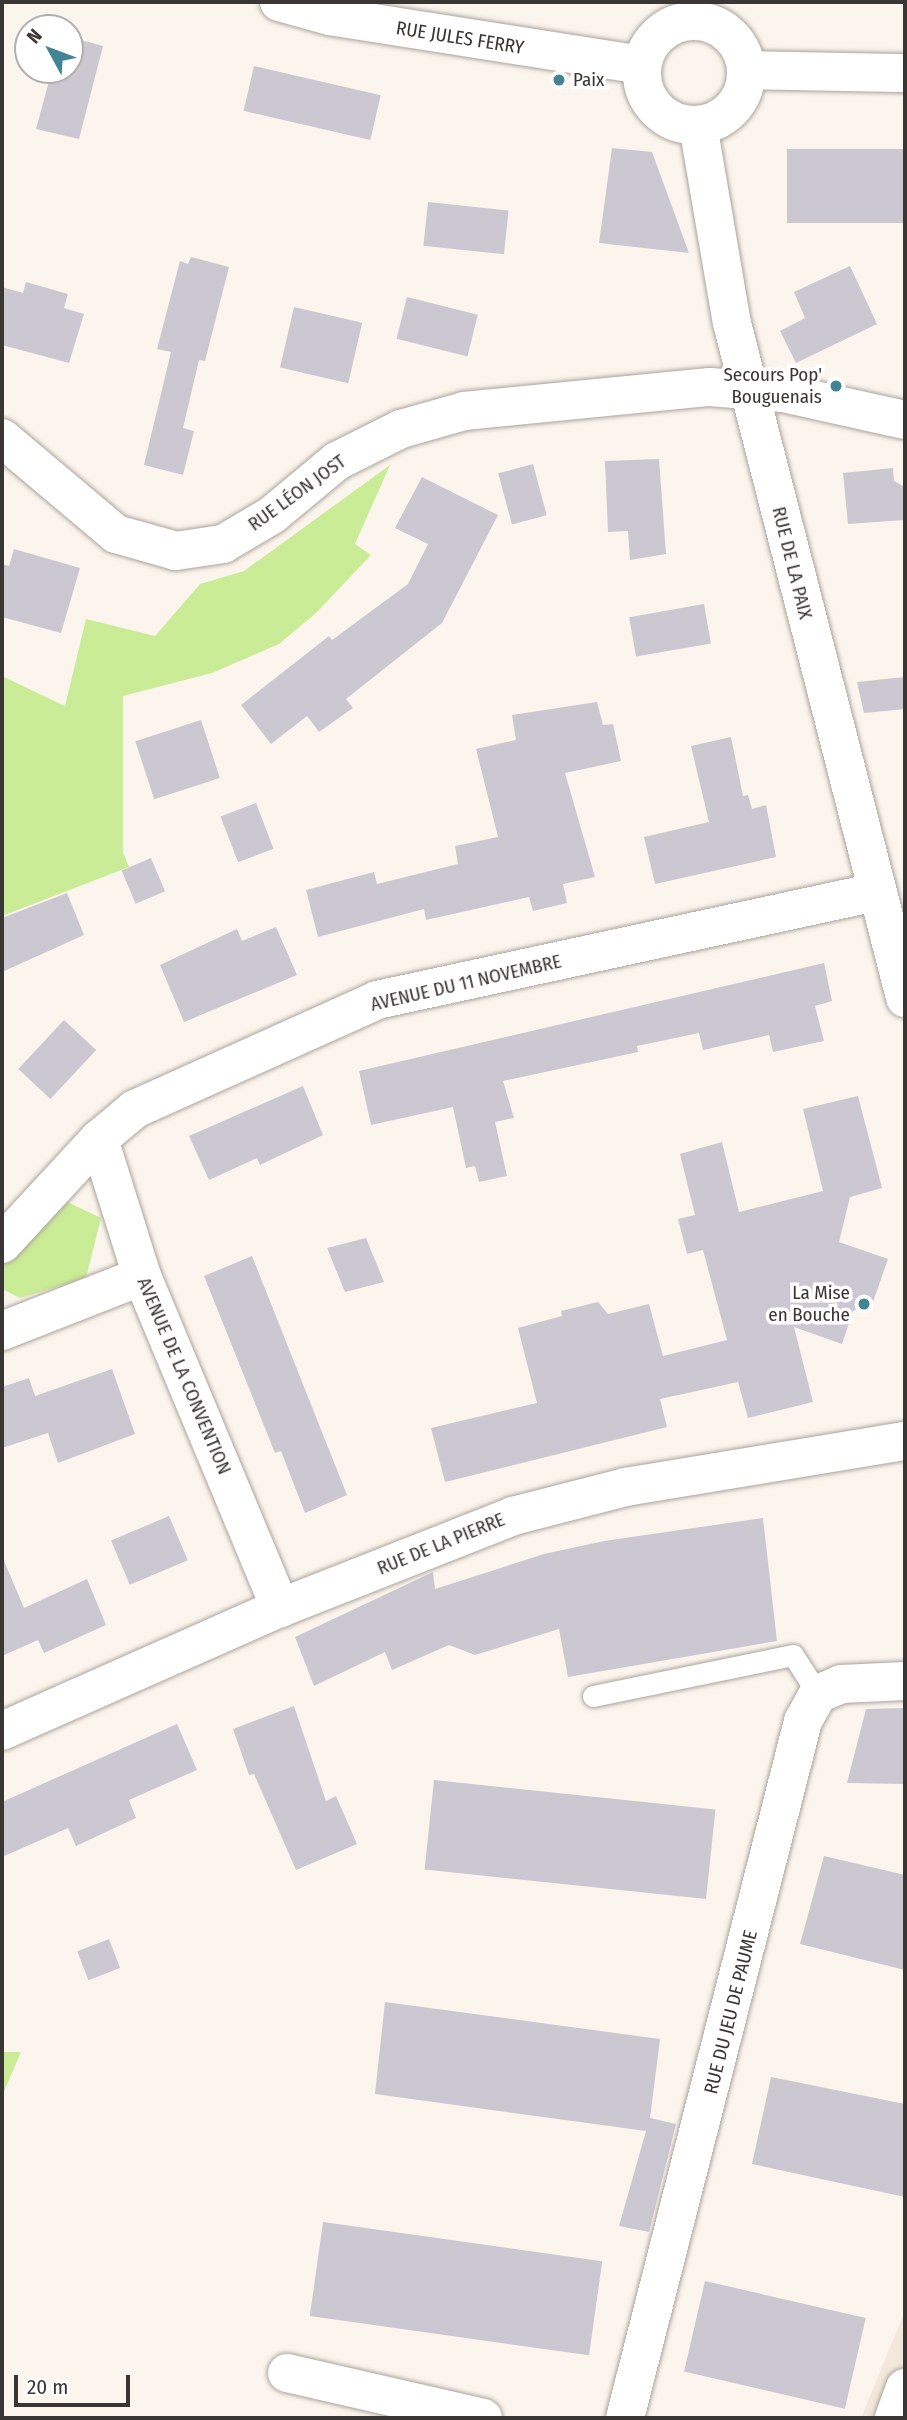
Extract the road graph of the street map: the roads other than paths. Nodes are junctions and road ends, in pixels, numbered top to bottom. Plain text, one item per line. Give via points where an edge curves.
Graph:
1 (279, 2) edge
2 (699, 11) edge
3 (642, 65) junction
4 (746, 70) junction
5 (905, 73) edge
6 (698, 125) junction
7 (750, 391) junction
8 (905, 420) edge
9 (2, 438) edge
10 (876, 891) junction
11 (905, 998) edge
12 (99, 1139) junction
13 (2, 1244) edge
14 (142, 1276) junction
15 (2, 1331) edge
16 (905, 1441) edge
17 (280, 1608) junction
18 (905, 1681) edge
19 (818, 1694) junction
20 (593, 1696) dead end
21 (2, 1731) edge
22 (287, 2372) dead end
23 (905, 2388) edge
24 (483, 2418) edge
25 (625, 2418) edge
26 (894, 2418) edge

1 - 3 street, RUE JULES FERRY via 329,16
2 - 3 street via 661,32
2 - 4 street via 733,38
3 - 6 street via 644,88 657,109 679,123
4 - 5 street
4 - 6 street via 743,91 729,111
6 - 7 street, RUE DE LA PAIX via 716,245
7 - 8 street, RUE LÉON JOST via 783,393
7 - 9 street, RUE LÉON JOST via 710,387 464,411 401,429 337,461 272,515 223,544 176,551 116,534
7 - 10 street, RUE DE LA PAIX
10 - 11 street, RUE DE LA PAIX
10 - 12 street, AVENUE DU 11 NOVEMBRE via 377,1000 135,1109
12 - 13 street, AVENUE DU 11 NOVEMBRE
12 - 14 street, AVENUE DE LA CONVENTION
14 - 15 street
14 - 17 street, AVENUE DE LA CONVENTION
16 - 17 street, RUE DE LA PIERRE via 574,1498 513,1516
17 - 21 street, RUE DE LA PIERRE
18 - 19 street via 841,1684
19 - 20 lane via 793,1655
19 - 25 street, RUE DU JEU DE PAUME via 803,1721
22 - 24 street
23 - 26 street

